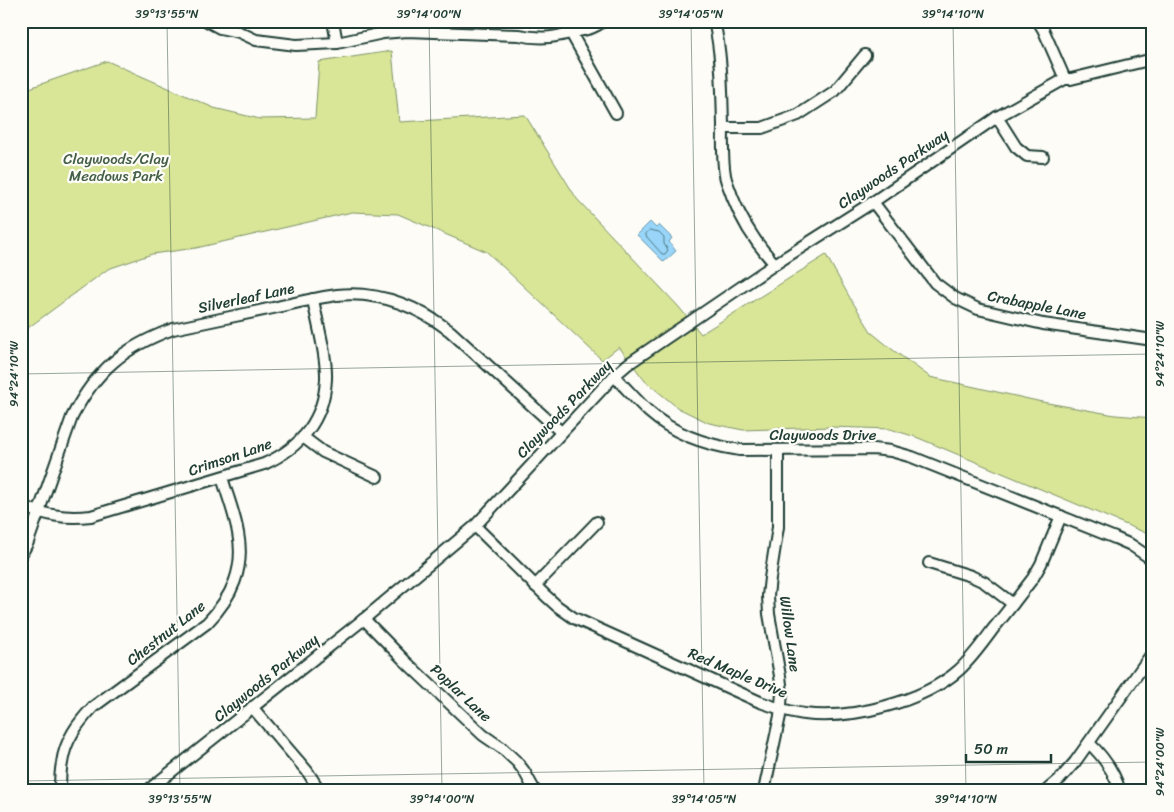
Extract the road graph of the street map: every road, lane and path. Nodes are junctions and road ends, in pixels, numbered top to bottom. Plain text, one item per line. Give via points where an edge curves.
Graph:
1 (206, 21) edge
2 (333, 21) edge
3 (603, 21) edge
4 (714, 21) edge
5 (1038, 21) edge
6 (571, 33) junction
7 (337, 43) junction
8 (865, 55) dead end
9 (1153, 58) edge
10 (1065, 79) junction
11 (616, 113) dead end
12 (997, 117) junction
13 (723, 128) junction
14 (1043, 157) dead end
15 (873, 202) junction
16 (775, 264) junction
17 (313, 299) junction
18 (1153, 340) edge
19 (614, 376) junction
20 (561, 432) junction
21 (303, 437) junction
22 (778, 450) junction
23 (222, 477) junction
24 (377, 477) dead end
25 (21, 506) edge
26 (39, 512) junction
27 (1061, 516) junction
28 (597, 522) dead end
29 (475, 526) junction
30 (21, 554) edge
31 (1153, 560) edge
32 (929, 563) dead end
33 (535, 586) junction
34 (1013, 604) junction
35 (364, 619) junction
36 (1153, 652) edge
37 (252, 707) junction
38 (781, 709) junction
39 (1089, 743) junction
40 (60, 791) edge
41 (147, 791) edge
42 (320, 791) edge
43 (535, 791) edge
44 (764, 791) edge
45 (1046, 791) edge
46 (1120, 791) edge

1 - 7 street via 256,40 296,45
2 - 7 street
3 - 6 street via 597,27
4 - 13 street via 722,76
5 - 10 street
6 - 7 street via 532,38 407,31
6 - 11 street
8 - 13 street via 835,91 798,115 762,128
9 - 10 street, Claywoods Parkway
10 - 12 street, Claywoods Parkway
12 - 14 street via 1016,147 1028,156
12 - 15 street, Claywoods Parkway
13 - 16 street via 725,177 738,213 752,237
15 - 16 street, Claywoods Parkway
15 - 18 street, Crabapple Lane via 935,282 955,298 978,309 1043,324
16 - 19 street, Claywoods Parkway
17 - 20 street, Silverleaf Lane via 337,295 377,297 396,301 435,319
17 - 21 street, Crimson Lane via 326,379 320,408
17 - 26 street, Silverleaf Lane via 173,329 152,336 118,357 90,386 72,417
19 - 20 street, Claywoods Parkway
19 - 22 street, Claywoods Drive via 649,412 680,433 719,447
20 - 29 street, Claywoods Parkway
21 - 23 street, Crimson Lane via 278,458
21 - 24 street via 323,452
22 - 27 street, Claywoods Drive via 860,448 891,451
22 - 38 street, Willow Lane via 779,522 768,596 782,693
23 - 26 street, Crimson Lane via 91,516 57,517
23 - 40 street, Chestnut Lane via 240,548 239,566 229,596 207,623 81,719 66,745
25 - 26 street, Crimson Lane
26 - 30 street, Silverleaf Lane
27 - 31 street, Claywoods Drive via 1131,546
27 - 34 street, Red Maple Drive via 1041,564
28 - 33 street
29 - 33 street, Red Maple Drive
29 - 35 street, Claywoods Parkway
32 - 34 street via 984,582
33 - 38 street, Red Maple Drive via 574,618
34 - 38 street, Red Maple Drive via 957,672 908,700 851,714 804,714
35 - 37 street, Claywoods Parkway
35 - 43 street, Poplar Lane via 483,735 517,762
36 - 39 street
37 - 41 street, Claywoods Parkway
37 - 42 street
38 - 44 street, Willow Lane
39 - 45 street
39 - 46 street via 1110,766

